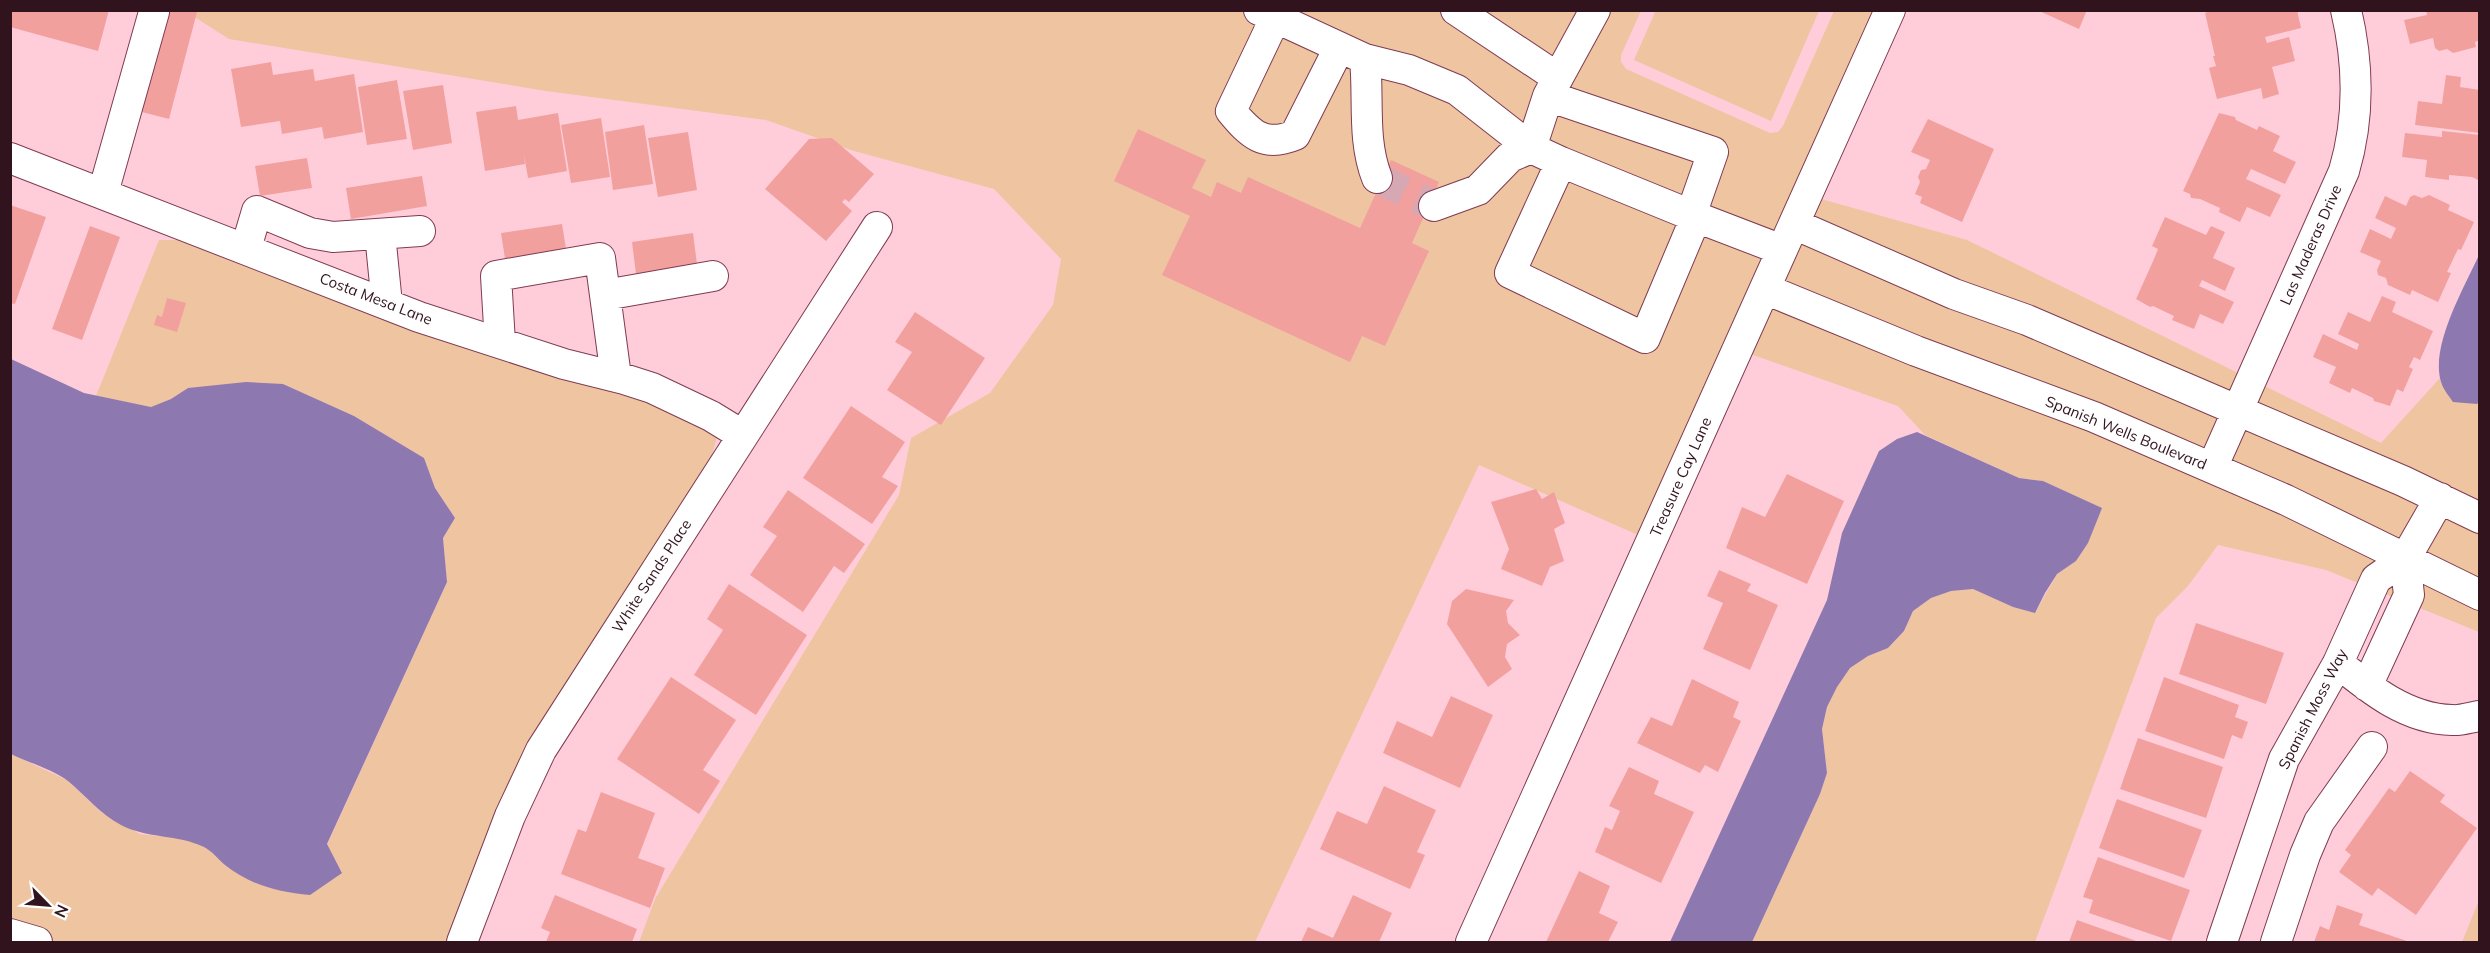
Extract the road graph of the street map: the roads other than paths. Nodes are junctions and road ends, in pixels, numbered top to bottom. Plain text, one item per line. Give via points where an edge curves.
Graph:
1 (1456, 10) edge
2 (1595, 10) edge
3 (1890, 10) edge
4 (2346, 10) edge
5 (154, 12) dead end
6 (1272, 13) edge
7 (1352, 53) junction
8 (1553, 87) junction
9 (1531, 148) junction
10 (10, 158) edge
11 (1561, 162) junction
12 (1377, 178) dead end
13 (103, 193) junction
14 (1434, 206) dead end
15 (1694, 216) junction
16 (877, 227) dead end
17 (420, 231) dead end
18 (380, 234) junction
19 (1788, 237) junction
20 (246, 248) junction
21 (713, 276) dead end
22 (1765, 289) junction
23 (605, 295) junction
24 (387, 304) junction
25 (500, 343) junction
26 (615, 377) junction
27 (2239, 411) junction
28 (742, 435) junction
29 (2212, 468) junction
30 (2440, 498) junction
31 (2480, 518) edge
32 (2405, 559) junction
33 (2480, 595) edge
34 (2338, 663) junction
35 (2367, 686) junction
36 (2480, 716) edge
37 (2372, 747) dead end
38 (10, 934) edge
39 (36, 942) edge
40 (462, 942) edge
41 (1471, 942) edge
42 (2222, 942) edge
43 (2276, 942) edge

1 - 8 street
2 - 8 street
3 - 19 street, Treasure Cay Lane
4 - 27 street, Las Maderas Drive via 2357,76 2353,142
5 - 13 street
6 - 7 street
6 - 7 street via 1231,111 1244,127 1264,140 1295,135
7 - 9 street via 1457,90
7 - 12 street via 1368,91 1366,122
8 - 9 street
8 - 15 street via 1713,152
9 - 11 street
9 - 14 street via 1510,158 1478,190
10 - 13 street, Costa Mesa Lane
11 - 15 street
11 - 15 street via 1510,273 1645,338
13 - 20 street, Costa Mesa Lane
15 - 19 street
16 - 28 street, White Sands Place
17 - 18 street
18 - 20 street via 333,237 310,233 257,211
18 - 24 street
19 - 22 street, Treasure Cay Lane
19 - 27 street via 2027,320
20 - 24 street, Costa Mesa Lane
21 - 23 street
22 - 29 street, Spanish Wells Boulevard via 1916,351 2094,417
22 - 41 street, Treasure Cay Lane
23 - 25 street via 600,258 496,276
23 - 26 street
24 - 25 street, Costa Mesa Lane
25 - 26 street, Costa Mesa Lane
26 - 28 street, Costa Mesa Lane via 652,388
27 - 29 street, Las Maderas Drive
27 - 30 street
28 - 40 street, White Sands Place via 541,750 510,816
29 - 32 street, Spanish Wells Boulevard
30 - 31 street
30 - 32 street, Spanish Moss Way
32 - 33 street, Spanish Wells Boulevard
32 - 34 street, Spanish Moss Way via 2376,579
32 - 35 street via 2409,595
34 - 35 street
34 - 42 street, Spanish Moss Way via 2284,759
35 - 36 street via 2424,717 2454,721
37 - 43 street via 2319,822
38 - 39 street

